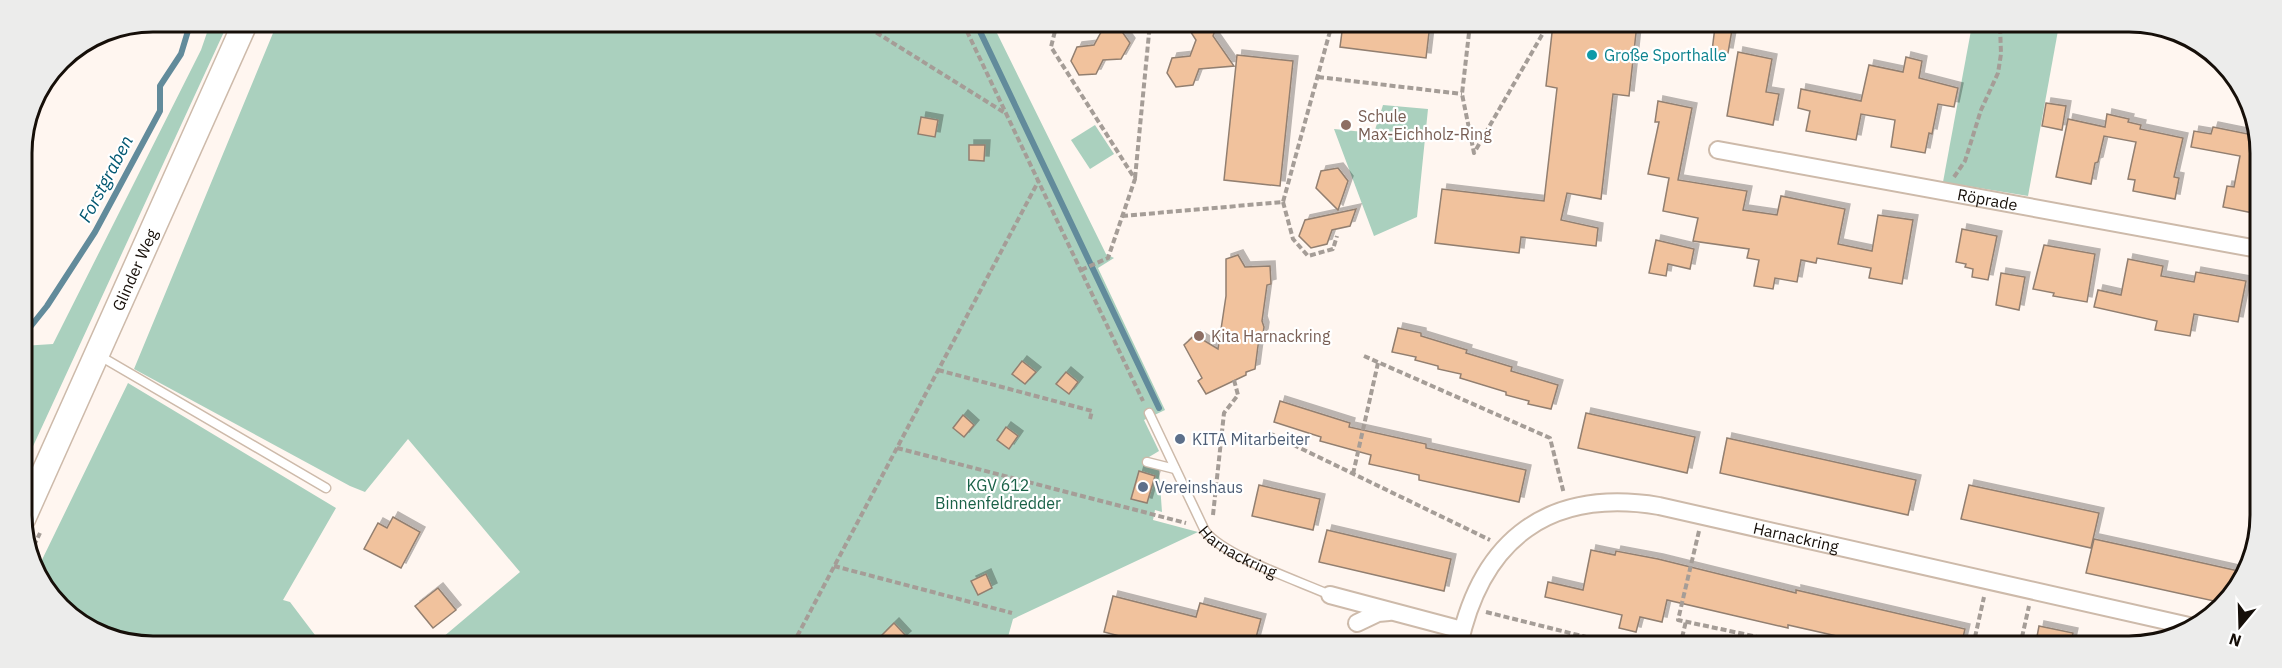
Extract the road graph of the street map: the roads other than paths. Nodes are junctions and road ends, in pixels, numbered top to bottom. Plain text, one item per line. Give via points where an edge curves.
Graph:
1 (241, 32) edge
2 (1719, 150) dead end
3 (2250, 248) edge
4 (97, 354) junction
5 (1149, 413) road end
6 (1148, 462) dead end
7 (1179, 471) junction
8 (326, 488) dead end
9 (32, 499) edge
10 (1330, 595) joint
11 (1396, 613) junction
12 (1357, 623) dead end
13 (2182, 625) edge
14 (1456, 636) edge
15 (1461, 636) edge

1 - 4 main road, Glinder Weg
2 - 3 street, Röprade
4 - 8 lane
4 - 9 main road, Glinder Weg
5 - 7 lane, Harnackring
6 - 7 lane
7 - 10 lane, Harnackring via 1210,537 1224,548
10 - 11 street, Harnackring
11 - 12 street, Harnackring via 1378,613
11 - 14 street, Harnackring
13 - 15 street, Harnackring via 1625,501 1567,509 1517,536 1504,547 1479,583

